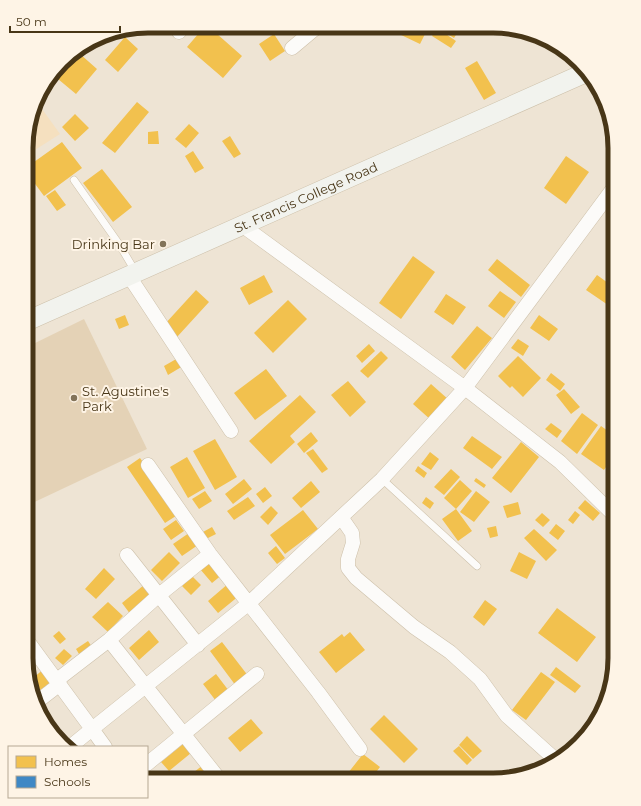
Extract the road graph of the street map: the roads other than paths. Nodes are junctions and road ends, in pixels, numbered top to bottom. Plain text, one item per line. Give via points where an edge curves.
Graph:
1 (309, 33) edge
2 (292, 48) dead end
3 (581, 75) edge
4 (74, 180) dead end
5 (608, 195) edge
6 (243, 226) junction
7 (132, 274) junction
8 (33, 318) edge
9 (465, 388) junction
10 (231, 431) dead end
11 (148, 465) dead end
12 (382, 478) junction
13 (608, 509) edge
14 (341, 517) junction
15 (210, 554) junction
16 (127, 555) dead end
17 (477, 566) dead end
18 (159, 595) junction
19 (248, 604) junction
20 (109, 640) junction
21 (198, 645) junction
22 (33, 648) edge
23 (257, 674) dead end
24 (58, 682) junction
25 (145, 686) junction
26 (41, 698) edge
27 (92, 729) junction
28 (184, 734) junction
29 (73, 745) edge
30 (104, 746) edge
31 (360, 749) dead end
32 (552, 757) edge
33 (148, 763) edge
34 (215, 773) edge

1 - 2 street
3 - 6 main road, St. Francis College Road
4 - 7 lane via 119,244
5 - 9 street
6 - 7 main road, St. Francis College Road
6 - 9 street
7 - 8 main road, St. Francis College Road
7 - 10 street
9 - 12 street
9 - 13 street via 560,462
11 - 15 street
12 - 14 street
12 - 17 lane
14 - 19 street
14 - 32 street via 352,533 353,543 348,568 356,578 480,679 507,716
15 - 18 street
15 - 19 street
16 - 18 street
18 - 20 street
18 - 21 street
19 - 21 street
19 - 31 street
20 - 24 street
20 - 25 street
21 - 25 street
22 - 24 street
23 - 28 street
24 - 26 street
24 - 27 street
25 - 27 street
25 - 28 street
27 - 29 street
27 - 30 street
28 - 33 street
28 - 34 street

